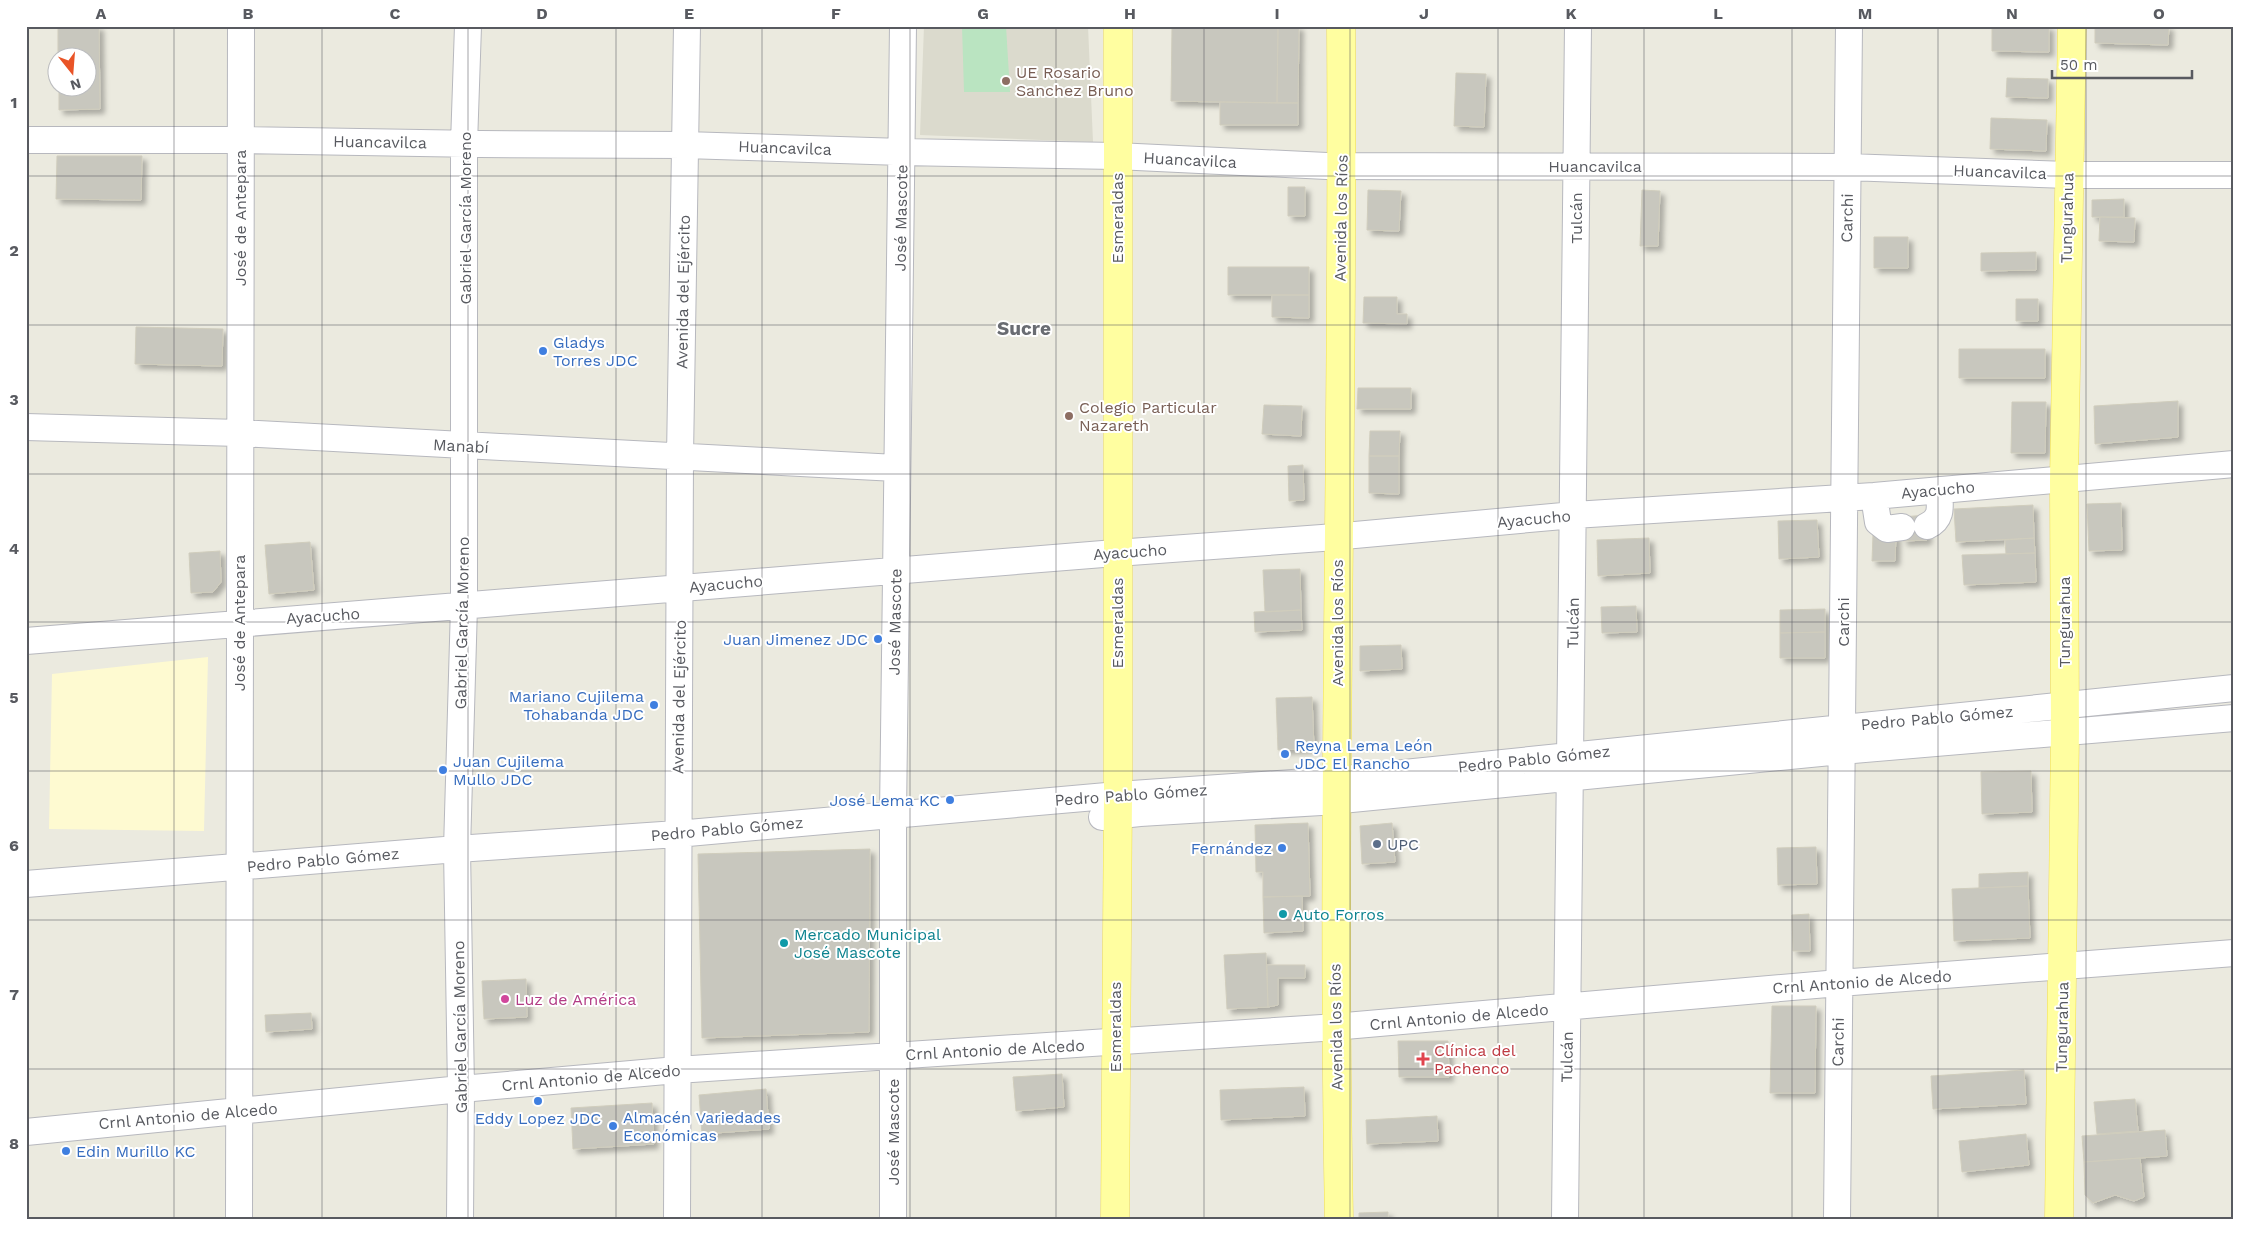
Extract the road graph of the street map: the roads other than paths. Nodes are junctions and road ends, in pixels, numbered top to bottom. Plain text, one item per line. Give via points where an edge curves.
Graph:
1 (241, 26) edge
2 (468, 26) edge
3 (688, 26) edge
4 (903, 26) edge
5 (1105, 26) edge
6 (1118, 26) edge
7 (1328, 26) edge
8 (1341, 26) edge
9 (1578, 26) edge
10 (1849, 26) edge
11 (2072, 26) edge
12 (26, 140) edge
13 (240, 140) junction
14 (464, 144) junction
15 (685, 145) junction
16 (902, 152) junction
17 (1111, 156) junction
18 (1334, 166) junction
19 (1576, 166) junction
20 (1848, 167) junction
21 (2068, 175) junction
22 (2234, 175) edge
23 (26, 427) edge
24 (239, 433) junction
25 (464, 446) junction
26 (680, 457) junction
27 (2234, 464) edge
28 (896, 468) junction
29 (2064, 480) junction
30 (1939, 490) junction
31 (1874, 496) junction
32 (1844, 498) junction
33 (1574, 515) junction
34 (1330, 538) junction
35 (1110, 553) junction
36 (896, 570) junction
37 (680, 588) junction
38 (464, 606) junction
39 (239, 622) junction
40 (26, 641) edge
41 (2234, 688) edge
42 (2234, 718) edge
43 (2064, 719) junction
44 (1841, 739) junction
45 (1571, 766) junction
46 (1328, 791) junction
47 (1110, 806) junction
48 (893, 814) junction
49 (677, 834) junction
50 (457, 849) junction
51 (241, 867) junction
52 (26, 884) edge
53 (2234, 953) edge
54 (2062, 968) junction
55 (1839, 983) junction
56 (1568, 1008) junction
57 (1328, 1027) junction
58 (1108, 1043) junction
59 (894, 1055) junction
60 (677, 1070) junction
61 (461, 1089) junction
62 (239, 1111) junction
63 (26, 1132) edge
64 (239, 1219) edge
65 (460, 1219) edge
66 (677, 1219) edge
67 (893, 1219) edge
68 (1100, 1219) edge
69 (1115, 1219) edge
70 (1324, 1219) edge
71 (1339, 1219) edge
72 (1565, 1219) edge
73 (1837, 1219) edge
74 (2059, 1219) edge

1 - 13 street, José de Antepara
2 - 14 street, Gabriel García Moreno
3 - 15 street, Avenida del Ejército
4 - 16 street, José Mascote
5 - 17 main road, Esmeraldas
6 - 17 main road, Esmeraldas
7 - 18 main road, Avenida los Ríos
8 - 18 main road, Avenida los Ríos
9 - 19 street, Tulcán
10 - 20 street, Carchi
11 - 21 main road, Tungurahua
12 - 13 street, Huancavilca
13 - 14 street, Huancavilca
13 - 24 street, José de Antepara
14 - 15 street, Huancavilca
14 - 25 street, Gabriel García Moreno
15 - 16 street, Huancavilca
15 - 26 street, Avenida del Ejército
16 - 17 street, Huancavilca
16 - 28 street, José Mascote
17 - 18 street, Huancavilca
17 - 35 main road, Esmeraldas
18 - 19 street, Huancavilca
18 - 34 main road, Avenida los Ríos
19 - 20 street, Huancavilca
19 - 33 street, Tulcán
20 - 21 street, Huancavilca
20 - 32 street, Carchi
21 - 22 street, Huancavilca
21 - 29 main road, Tungurahua
23 - 24 street, Manabí
24 - 25 street, Manabí
24 - 39 street, José de Antepara
25 - 26 street, Manabí
25 - 38 street, Gabriel García Moreno
26 - 28 street, Manabí
26 - 37 street, Avenida del Ejército
27 - 29 street, Ayacucho
28 - 36 street, José Mascote
29 - 30 street, Ayacucho
29 - 43 main road, Tungurahua
30 - 31 street, Ayacucho
30 - 31 street via 1940,513 1936,521 1887,529 1878,522
31 - 32 street, Ayacucho
32 - 33 street, Ayacucho
32 - 44 street, Carchi
33 - 34 street, Ayacucho
33 - 45 street, Tulcán
34 - 35 street, Ayacucho
34 - 46 main road, Avenida los Ríos
35 - 36 street, Ayacucho
35 - 47 main road, Esmeraldas
36 - 37 street, Ayacucho
36 - 48 street, José Mascote
37 - 38 street, Ayacucho
37 - 49 street, Avenida del Ejército
38 - 39 street, Ayacucho
38 - 50 street, Gabriel García Moreno
39 - 40 street, Ayacucho
39 - 51 street, José de Antepara
41 - 43 street, Pedro Pablo Gómez
42 - 43 street, Pedro Pablo Gómez
43 - 44 street, Pedro Pablo Gómez
43 - 54 main road, Tungurahua
44 - 45 street, Pedro Pablo Gómez
44 - 55 street, Carchi
45 - 46 street, Pedro Pablo Gómez
45 - 56 street, Tulcán
46 - 47 street, Pedro Pablo Gómez
46 - 57 main road, Avenida los Ríos
47 - 48 street, Pedro Pablo Gómez
47 - 58 main road, Esmeraldas
48 - 49 street, Pedro Pablo Gómez
48 - 59 street, José Mascote
49 - 50 street, Pedro Pablo Gómez
49 - 60 street, Avenida del Ejército
50 - 51 street, Pedro Pablo Gómez
50 - 61 street, Gabriel García Moreno
51 - 52 street, Pedro Pablo Gómez
51 - 62 street, José de Antepara
53 - 54 street, Crnl Antonio de Alcedo
54 - 55 street, Crnl Antonio de Alcedo
54 - 74 main road, Tungurahua
55 - 56 street, Crnl Antonio de Alcedo
55 - 73 street, Carchi
56 - 57 street, Crnl Antonio de Alcedo
56 - 72 street, Tulcán
57 - 58 street, Crnl Antonio de Alcedo
57 - 70 main road, Avenida los Ríos
57 - 71 main road, Avenida los Ríos
58 - 59 street, Crnl Antonio de Alcedo
58 - 68 main road, Esmeraldas
58 - 69 main road, Esmeraldas
59 - 60 street, Crnl Antonio de Alcedo
59 - 67 street, José Mascote
60 - 61 street, Crnl Antonio de Alcedo
60 - 66 street, Avenida del Ejército
61 - 62 street, Crnl Antonio de Alcedo
61 - 65 street, Gabriel García Moreno
62 - 63 street, Crnl Antonio de Alcedo
62 - 64 street, José de Antepara

